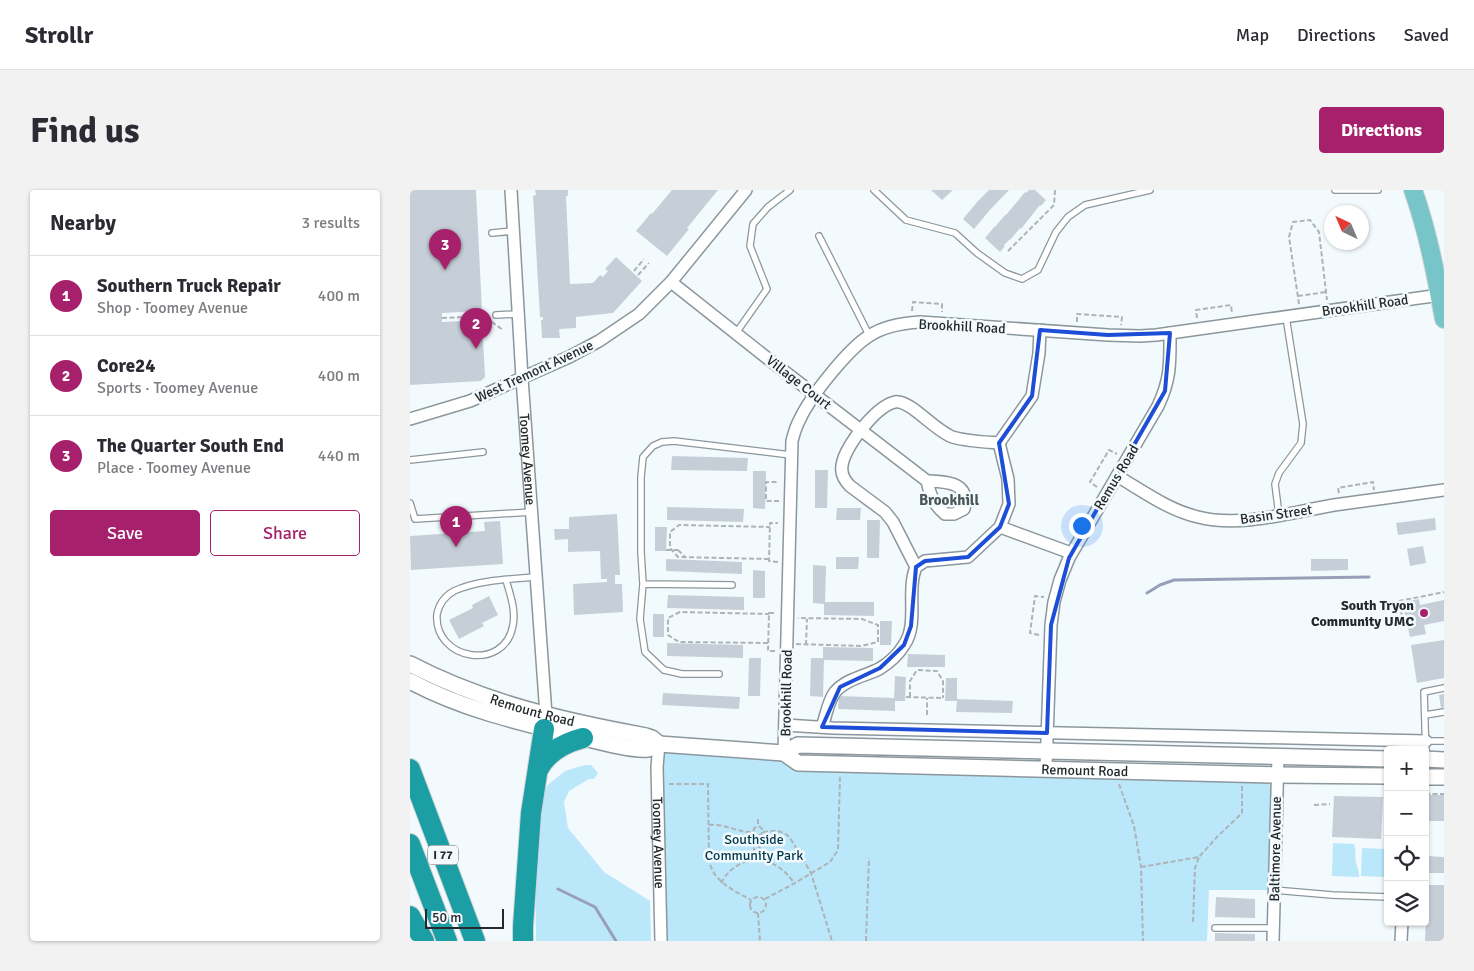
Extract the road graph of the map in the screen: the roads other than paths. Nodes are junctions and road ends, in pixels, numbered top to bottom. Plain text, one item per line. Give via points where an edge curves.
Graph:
1 (511, 190) edge
2 (746, 190) edge
3 (790, 190) edge
4 (874, 190) edge
5 (1150, 190) edge
6 (1335, 190) edge
7 (1378, 190) edge
8 (1413, 190) edge
9 (514, 232) junction
10 (492, 233) dead end
11 (819, 236) dead end
12 (671, 282) junction
13 (1440, 295) junction
14 (518, 314) junction
15 (494, 315) road end
16 (1286, 316) junction
17 (1444, 319) edge
18 (1040, 330) junction
19 (736, 333) junction
20 (1170, 333) junction
21 (870, 336) junction
22 (522, 378) junction
23 (815, 395) junction
24 (410, 420) edge
25 (861, 430) junction
26 (999, 442) junction
27 (483, 452) dead end
28 (791, 455) junction
29 (410, 460) edge
30 (1117, 476) junction
31 (928, 481) dead end
32 (1444, 490) edge
33 (410, 503) edge
34 (532, 512) junction
35 (1279, 515) junction
36 (1000, 527) junction
37 (1071, 553) junction
38 (916, 567) junction
39 (536, 577) junction
40 (506, 580) junction
41 (643, 584) junction
42 (732, 585) dead end
43 (410, 664) edge
44 (719, 674) dead end
45 (414, 683) edge
46 (1444, 688) edge
47 (1444, 712) edge
48 (1425, 715) junction
49 (545, 722) junction
50 (785, 724) junction
51 (822, 728) junction
52 (1047, 733) junction
53 (583, 738) junction
54 (1444, 740) edge
55 (1426, 741) junction
56 (658, 744) junction
57 (1426, 746) edge
58 (1046, 751) junction
59 (784, 753) junction
60 (1278, 756) junction
61 (1384, 759) edge
62 (1429, 759) edge
63 (1444, 760) edge
64 (410, 768) edge
65 (1046, 768) junction
66 (537, 772) junction
67 (1277, 775) junction
68 (1384, 776) edge
69 (1429, 777) edge
70 (1444, 777) edge
71 (410, 844) edge
72 (1274, 890) junction
73 (1384, 897) edge
74 (410, 916) edge
75 (1402, 926) edge
76 (1215, 928) dead end
77 (1274, 928) junction
78 (424, 941) edge
79 (447, 941) edge
80 (475, 941) edge
81 (524, 941) edge
82 (661, 941) edge
83 (1273, 941) edge
84 (1401, 941) edge

1 - 9 street, Toomey Avenue
2 - 12 street, West Tremont Avenue
3 - 19 lane via 753,224 750,246 767,289
4 - 5 lane via 906,220 955,232 1006,273 1022,279 1038,270 1056,232 1068,217 1086,206
6 - 7 lane
8 - 13 main road
9 - 10 lane
9 - 14 street, Toomey Avenue
11 - 21 lane
12 - 19 street, Village Court
12 - 22 street, West Tremont Avenue via 639,314 599,341
13 - 16 street, Brookhill Road
13 - 17 main road
14 - 15 lane
14 - 22 street, Toomey Avenue
16 - 20 street, Brookhill Road
16 - 35 lane via 1303,424 1301,443 1279,473 1275,484
18 - 20 street, Brookhill Road via 1140,336
18 - 21 street, Brookhill Road via 920,322 896,325
18 - 26 street via 1032,396
19 - 23 street, Village Court
20 - 30 street, Remus Road via 1170,366 1165,391
21 - 23 street, Brookhill Road via 852,349
22 - 24 street, West Tremont Avenue
22 - 34 street, Toomey Avenue
23 - 25 street, Village Court
23 - 28 street, Brookhill Road via 800,418
25 - 26 street via 880,410 896,402 912,408 952,437
25 - 31 street, Village Court
25 - 38 street via 847,451 842,475 850,486 885,512
26 - 36 street via 1008,479 1009,504
27 - 29 lane
28 - 41 lane via 674,442 653,446 643,457 640,477
28 - 50 street, Brookhill Road
30 - 35 street, Basin Street via 1171,508 1199,518 1224,521
30 - 37 street, Remus Road
32 - 35 street, Basin Street
33 - 34 lane via 415,519
34 - 39 street, Toomey Avenue
36 - 37 street
36 - 38 street via 968,557 925,561
37 - 52 street, Remus Road via 1054,602
38 - 51 street via 912,580 909,636 904,645 891,661 834,693
39 - 40 lane
39 - 49 street, Toomey Avenue
40 - 40 lane via 483,582 444,598 436,624 452,648 467,656 485,656 507,642 514,625
41 - 42 lane
41 - 44 lane via 640,619 645,652 664,670 682,674
43 - 49 main road, Remount Road
45 - 49 main road, Remount Road via 491,714
46 - 48 lane via 1424,692
47 - 48 lane
48 - 55 lane
49 - 53 main road, Remount Road
49 - 56 main road, Remount Road via 646,736
49 - 66 highway
50 - 51 street
50 - 59 street, Brookhill Road
51 - 52 street
52 - 55 street
52 - 58 street, Remus Road
53 - 56 main road, Remount Road via 643,749
53 - 66 highway via 553,751
54 - 55 lane
55 - 57 lane
56 - 59 main road, Remount Road
56 - 82 street, Toomey Avenue
58 - 59 main road, Remount Road via 798,746
58 - 60 main road, Remount Road
58 - 65 street, Remus Road
59 - 65 main road, Remount Road via 798,763
60 - 61 main road, Remount Road
60 - 67 street, Baltimore Avenue
62 - 63 main road
64 - 80 highway, I 77
65 - 67 main road, Remount Road
66 - 81 highway via 528,850
67 - 68 main road, Remount Road
67 - 72 street, Baltimore Avenue
69 - 70 main road
71 - 79 highway, I 77
72 - 73 lane
72 - 77 street, Baltimore Avenue
74 - 78 highway
75 - 84 street
76 - 77 lane
77 - 83 street, Baltimore Avenue

